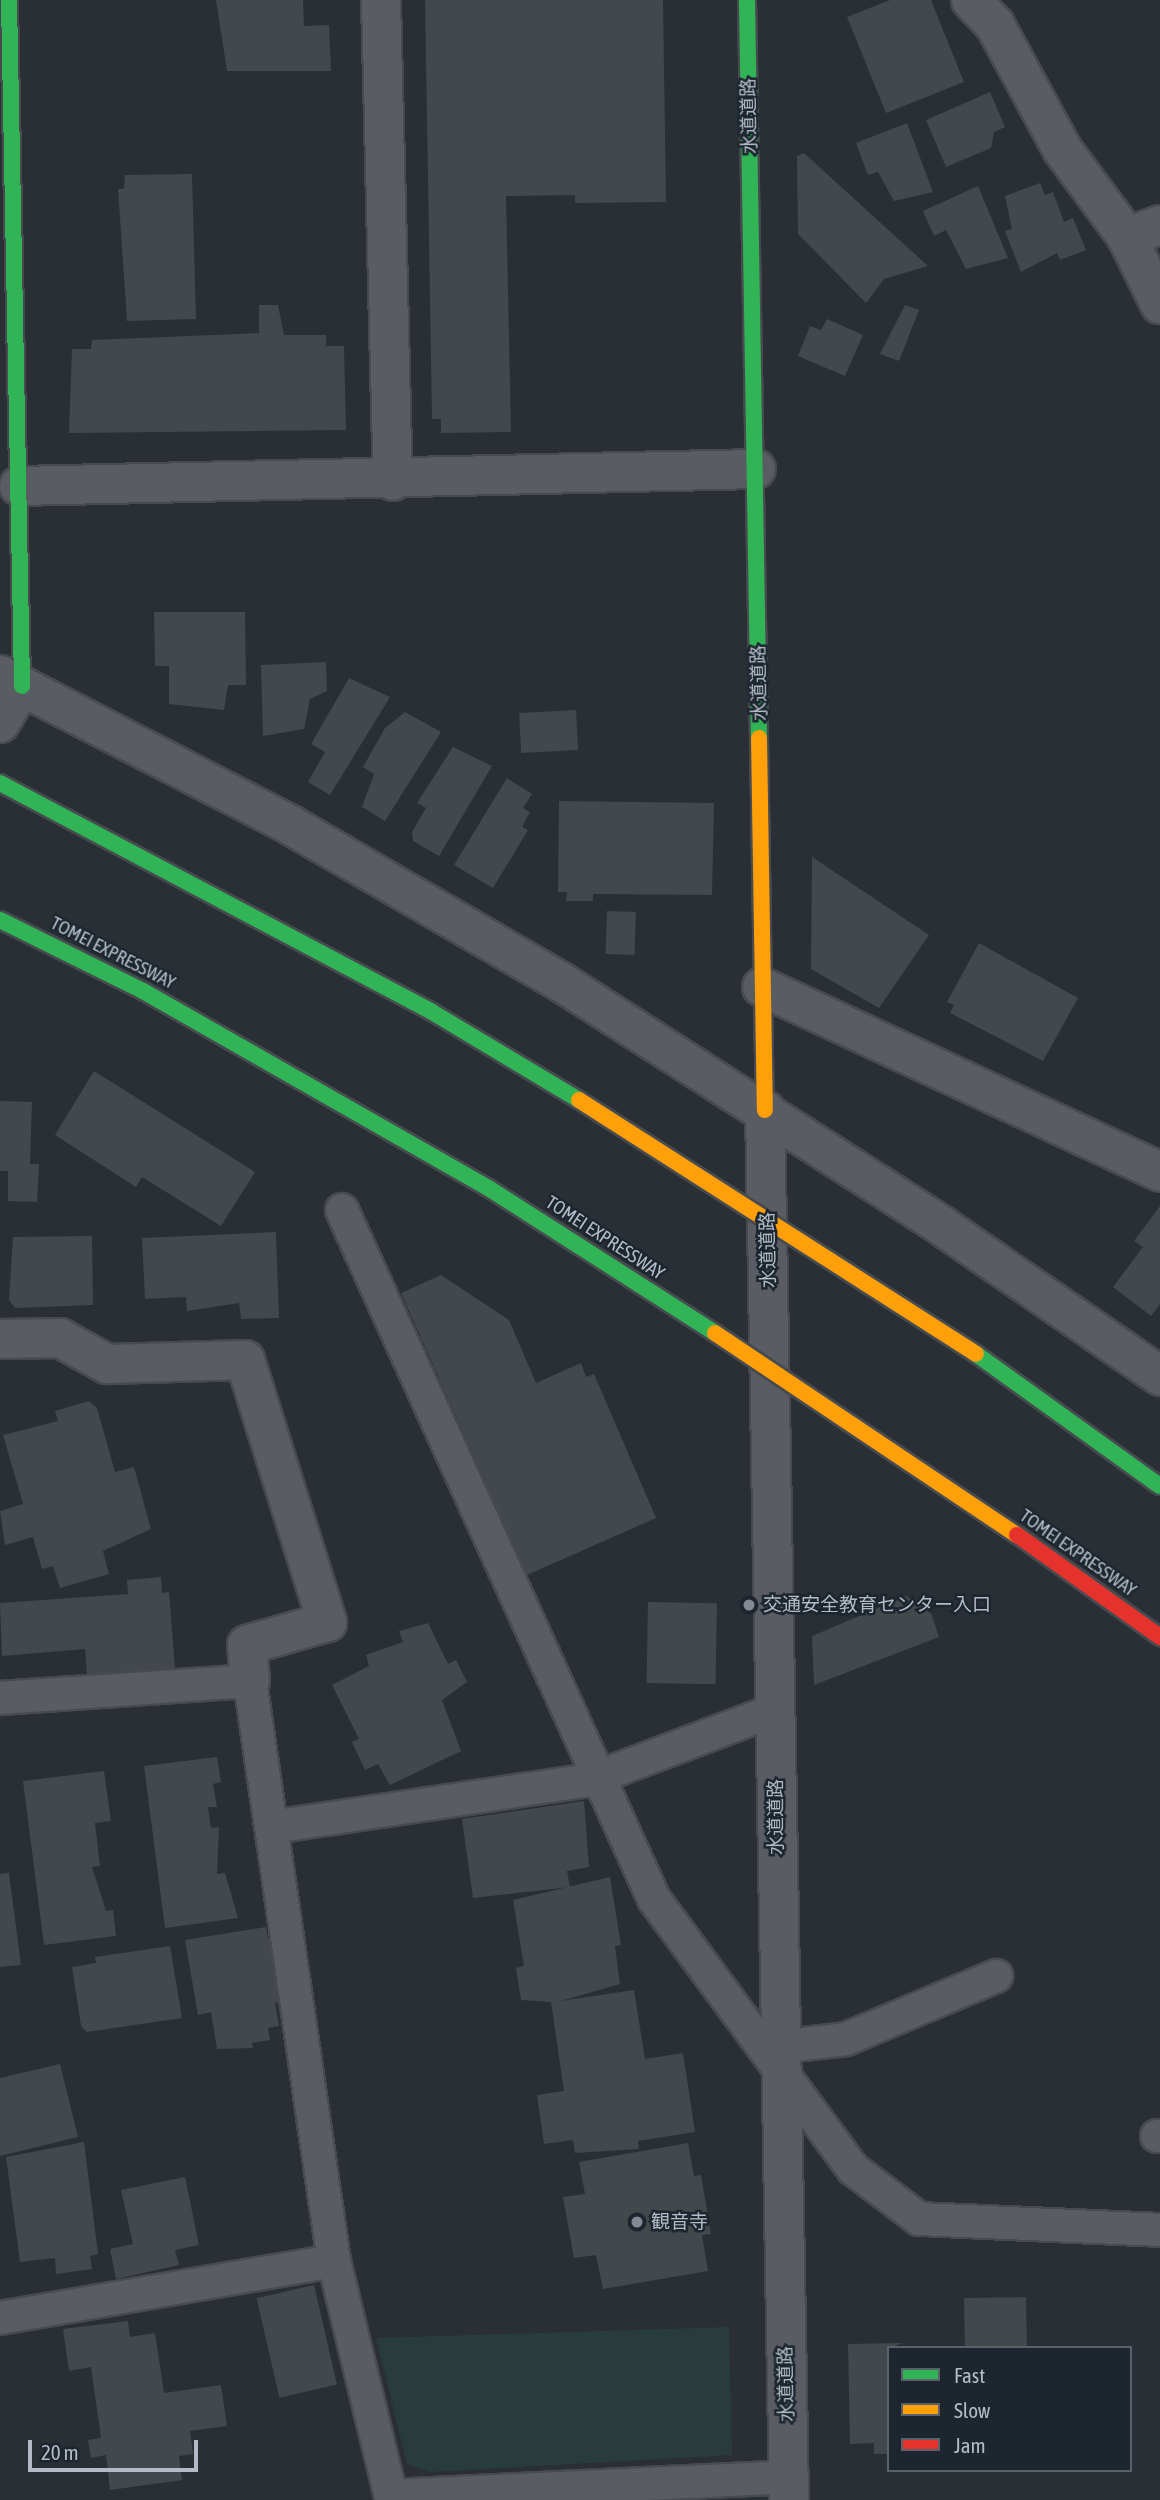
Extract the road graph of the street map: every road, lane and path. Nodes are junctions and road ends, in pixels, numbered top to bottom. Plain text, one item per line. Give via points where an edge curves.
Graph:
1 (9, 0) edge
2 (381, 0) edge
3 (747, 0) edge
4 (971, 0) edge
5 (1143, 231) edge
6 (1160, 304) edge
7 (756, 469) junction
8 (393, 481) junction
9 (19, 486) junction
10 (11, 681) edge
11 (0, 723) edge
12 (0, 783) edge
13 (0, 920) edge
14 (762, 988) junction
15 (765, 1110) junction
16 (1160, 1172) edge
17 (342, 1210) dead end
18 (0, 1339) edge
19 (1160, 1376) edge
20 (1160, 1486) edge
21 (1160, 1637) edge
22 (250, 1681) junction
23 (0, 1698) edge
24 (775, 1710) junction
25 (600, 1777) junction
26 (272, 1827) junction
27 (996, 1976) dead end
28 (778, 2057) junction
29 (1160, 2230) edge
30 (334, 2261) junction
31 (0, 2318) edge
32 (788, 2489) edge

1 - 9 main road
2 - 8 street
3 - 7 main road, 水道道路
4 - 5 street via 995,25 1062,149
5 - 6 street
7 - 8 street
7 - 14 main road, 水道道路
8 - 9 street
9 - 10 main road
10 - 11 street
10 - 15 street via 304,833 561,982
12 - 20 main road, bridge via 432,1012 704,1175 972,1351
13 - 21 main road, TOMEI EXPRESSWAY, bridge via 143,991 490,1189 903,1454
14 - 15 main road, 水道道路
14 - 16 street
15 - 19 street
15 - 24 street, 水道道路
17 - 25 lane
18 - 22 street via 60,1338 107,1364 245,1360 327,1622 247,1645
22 - 23 lane
22 - 26 lane
24 - 25 lane
24 - 28 street, 水道道路
25 - 26 lane
25 - 28 lane via 654,1899
26 - 30 lane
27 - 28 lane via 846,2039
28 - 29 lane via 853,2169 919,2219
28 - 32 street, 水道道路
30 - 31 lane
30 - 32 lane via 391,2496

